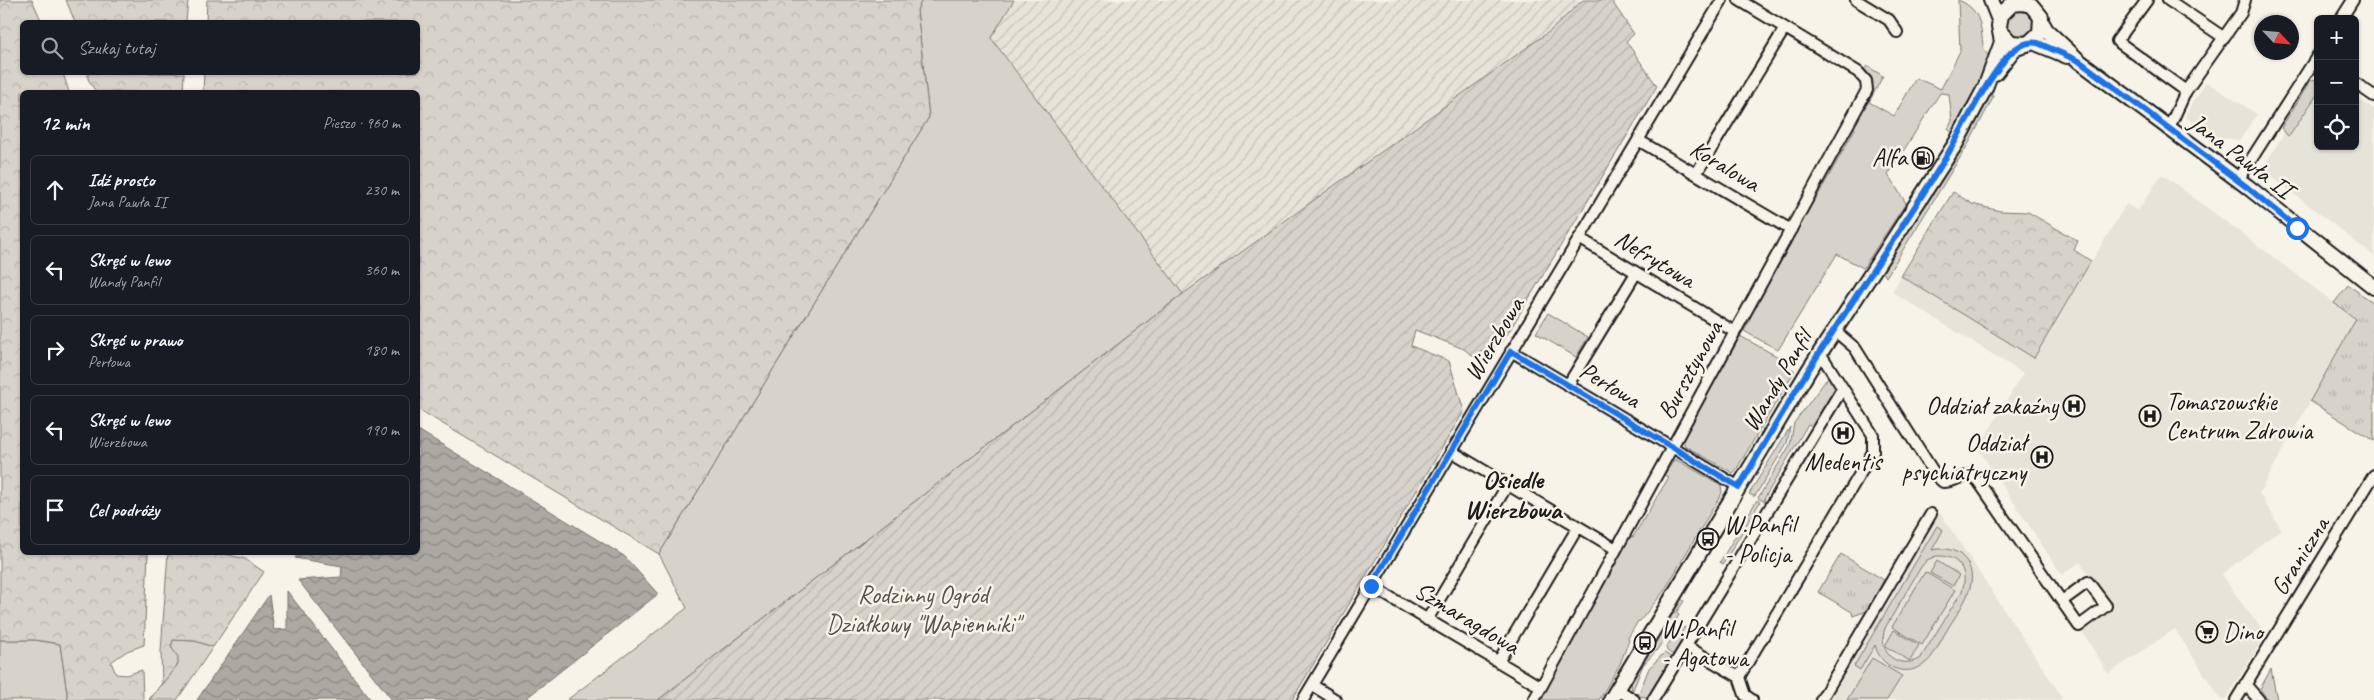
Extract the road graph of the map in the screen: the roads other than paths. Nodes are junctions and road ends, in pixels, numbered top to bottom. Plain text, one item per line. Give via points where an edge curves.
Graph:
1 (1722, 0) edge
2 (1739, 0) edge
3 (1856, 0) edge
4 (1991, 0) edge
5 (2042, 0) edge
6 (2147, 0) edge
7 (2168, 0) edge
8 (2245, 0) edge
9 (2353, 0) edge
10 (2018, 1) edge
11 (2344, 15) edge
12 (2041, 20) junction
13 (2000, 26) junction
14 (1785, 28) junction
15 (1896, 32) dead end
16 (2223, 37) junction
17 (2027, 44) junction
18 (2315, 60) edge
19 (2079, 61) junction
20 (2359, 86) edge
21 (1985, 88) junction
22 (2186, 91) junction
23 (2374, 96) edge
24 (2168, 130) junction
25 (1638, 140) junction
26 (1696, 174) junction
27 (2238, 180) junction
28 (1791, 230) junction
29 (1578, 238) junction
30 (1636, 273) junction
31 (2374, 287) edge
32 (1834, 330) junction
33 (1735, 332) junction
34 (1511, 351) junction
35 (1820, 353) junction
36 (1568, 385) junction
37 (1842, 389) junction
38 (1672, 447) junction
39 (1451, 450) junction
40 (2374, 475) edge
41 (1508, 484) junction
42 (1739, 487) junction
43 (1931, 514) dead end
44 (1578, 527) junction
45 (1616, 549) junction
46 (1371, 586) junction
47 (2062, 601) dead end
48 (1427, 620) junction
49 (1686, 646) junction
50 (1498, 662) junction
51 (1739, 677) junction
52 (2246, 684) junction
53 (1312, 685) junction
54 (1541, 687) junction
55 (1614, 695) edge
56 (1303, 700) edge
57 (1336, 700) edge
58 (1534, 700) edge
59 (1634, 700) edge
60 (1653, 700) edge
61 (1752, 700) edge
62 (1820, 700) edge
63 (2236, 700) edge
64 (2259, 700) edge

1 - 25 street, Wierzbowa
2 - 14 street, Bursztynowa
3 - 15 street via 1889,20
4 - 13 street
5 - 12 street
6 - 22 street via 2117,41
7 - 16 street
8 - 16 street via 2241,13
9 - 11 street
10 - 12 street via 2031,5
10 - 13 street via 2008,7
12 - 17 street via 2040,34
12 - 19 street, Jana Pawła II via 2046,30
13 - 17 street via 2011,44
13 - 21 street, Wandy Panfil via 2002,42
14 - 26 street
14 - 28 street, Bursztynowa via 1863,76 1867,90
16 - 22 street
17 - 19 street, Jana Pawła II
17 - 21 street, Wandy Panfil via 2014,49
18 - 27 street
19 - 24 street, Jana Pawła II
20 - 23 street
21 - 32 street, Wandy Panfil via 1956,143
22 - 24 street
24 - 27 street, Jana Pawła II
25 - 26 street, Koralowa
25 - 29 street, Wierzbowa
26 - 28 street, Koralowa
27 - 31 street, Jana Pawła II
28 - 33 street, Bursztynowa
29 - 30 street, Nefrytowa
29 - 34 street, Wierzbowa
30 - 33 street, Nefrytowa
30 - 36 street
32 - 35 street, Wandy Panfil
32 - 47 street via 1855,348 1936,476 1944,482 1951,482 1961,476 1972,475
33 - 38 street, Bursztynowa
34 - 36 street, Perłowa
34 - 39 street, Wierzbowa
35 - 37 street
35 - 42 street, Wandy Panfil
36 - 38 street, Perłowa
37 - 49 street
37 - 51 street via 1873,435 1873,452
38 - 42 street, Perłowa
38 - 45 street, Bursztynowa
39 - 41 street
39 - 46 street, Wierzbowa
40 - 52 street, Graniczna
41 - 44 street
41 - 48 street
42 - 55 street, Wandy Panfil
43 - 62 street
44 - 45 street
44 - 50 street
45 - 54 street, Bursztynowa
46 - 48 street, Szmaragdowa
46 - 53 street, Wierzbowa
48 - 50 street, Szmaragdowa
49 - 51 street
49 - 60 street
50 - 54 street, Szmaragdowa
51 - 61 street via 1745,695
52 - 63 street, Graniczna
52 - 64 street
53 - 56 street, Wierzbowa
53 - 57 street
54 - 58 street, Bursztynowa
55 - 59 street

